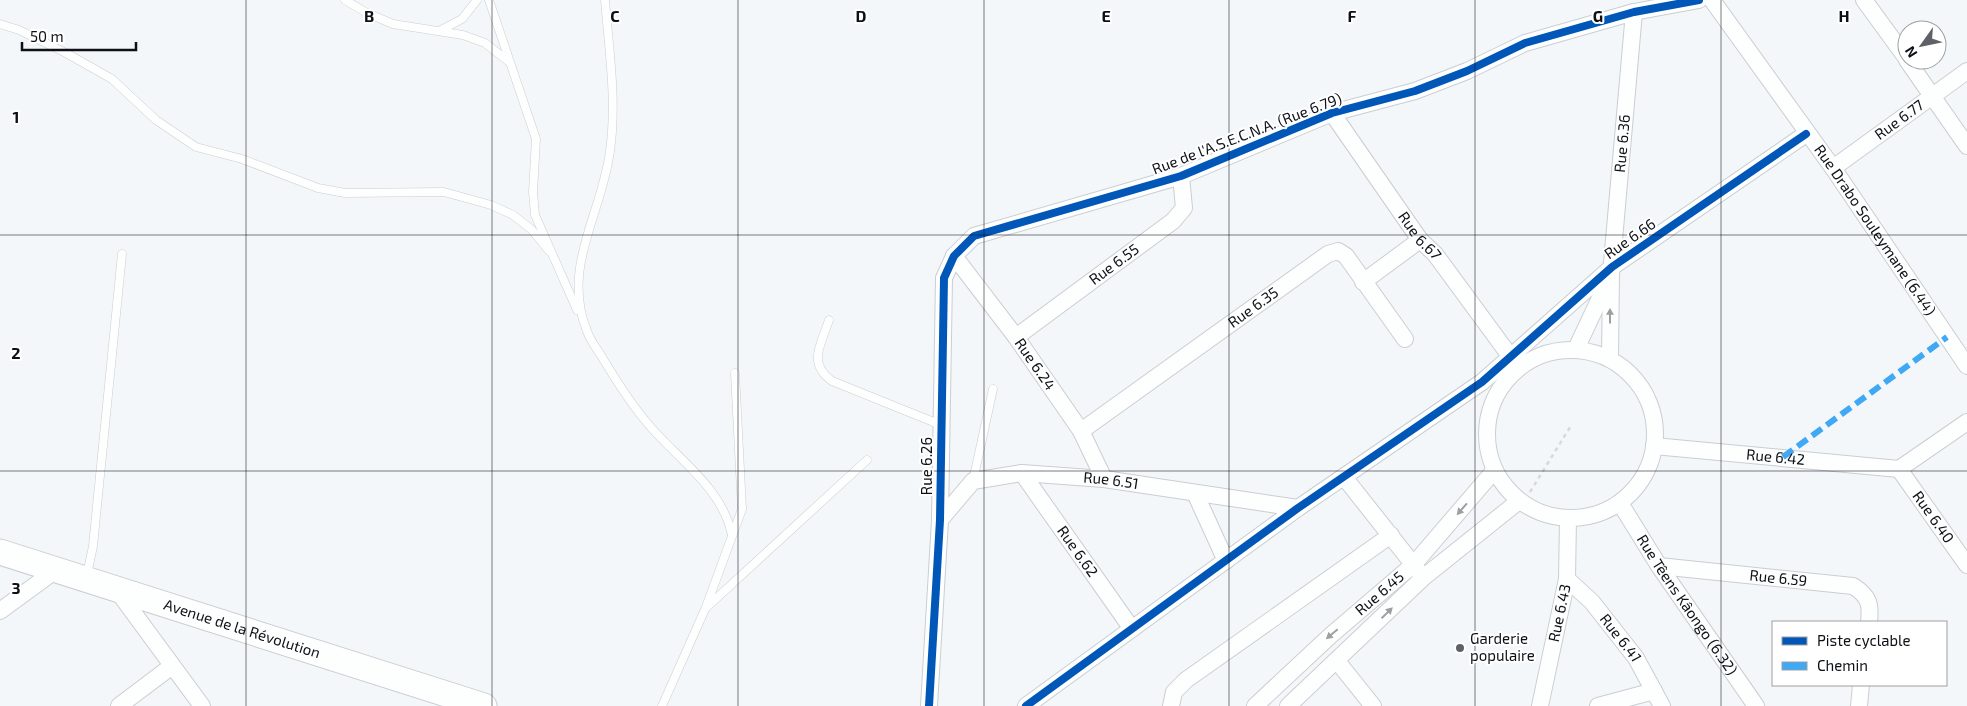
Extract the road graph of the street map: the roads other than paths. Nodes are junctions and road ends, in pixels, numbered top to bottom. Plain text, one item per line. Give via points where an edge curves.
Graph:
1 (345, 0) edge
2 (477, 0) edge
3 (489, 0) edge
4 (606, 0) edge
5 (1699, 0) edge
6 (1712, 0) edge
7 (1864, 0) edge
8 (1634, 12) junction
9 (0, 24) edge
10 (439, 31) junction
11 (1897, 46) edge
12 (508, 61) junction
13 (1914, 70) edge
14 (1967, 71) edge
15 (1933, 95) junction
16 (1332, 113) junction
17 (1806, 134) junction
18 (1967, 146) edge
19 (1833, 168) junction
20 (1181, 176) junction
21 (974, 236) joint
22 (1420, 240) junction
23 (549, 251) junction
24 (122, 254) dead end
25 (954, 256) junction
26 (1611, 270) junction
27 (1362, 282) junction
28 (829, 320) dead end
29 (587, 332) junction
30 (1016, 337) junction
31 (1405, 339) dead end
32 (1576, 348) junction
33 (1510, 356) junction
34 (1610, 358) junction
35 (1967, 366) edge
36 (735, 373) dead end
37 (993, 388) dead end
38 (1967, 422) edge
39 (941, 426) junction
40 (1081, 431) junction
41 (1654, 446) junction
42 (867, 460) dead end
43 (1899, 469) junction
44 (1493, 472) junction
45 (1022, 473) junction
46 (1344, 477) junction
47 (1104, 479) junction
48 (973, 481) junction
49 (1195, 493) junction
50 (1521, 502) junction
51 (1620, 503) junction
52 (1298, 508) junction
53 (1568, 519) junction
54 (940, 520) junction
55 (732, 535) junction
56 (1391, 535) junction
57 (0, 552) edge
58 (1226, 561) junction
59 (1967, 565) edge
60 (1659, 566) junction
61 (56, 570) junction
62 (1419, 571) junction
63 (86, 579) junction
64 (1568, 579) junction
65 (115, 588) junction
66 (706, 607) junction
67 (0, 611) edge
68 (1869, 621) edge
69 (1132, 629) junction
70 (1311, 654) junction
71 (1333, 664) junction
72 (172, 666) junction
73 (1861, 686) edge
74 (1658, 699) edge
75 (1367, 704) edge
76 (119, 706) edge
77 (202, 706) edge
78 (484, 706) edge
79 (662, 706) edge
80 (929, 706) edge
81 (1026, 706) edge
82 (1171, 706) edge
83 (1255, 706) edge
84 (1288, 706) edge
85 (1540, 706) edge
86 (1598, 706) edge
87 (1756, 706) edge
88 (1859, 706) edge

1 - 10 lane via 393,24
2 - 10 lane via 462,19
3 - 12 lane
4 - 29 lane via 614,98 610,152 597,210 580,257 577,282 579,306
5 - 8 street, Rue de l'A.S.E.C.N.A. (Rue 6.79)
6 - 17 street, Rue Drabo Souleymane (6.44)
7 - 11 street
8 - 16 street, Rue de l'A.S.E.C.N.A. (Rue 6.79) via 1525,43 1415,91
8 - 26 street, Rue 6.36
9 - 23 lane via 66,53 112,79 156,120 196,147 242,159 318,188 394,194 444,192 491,205 513,215 532,230
10 - 12 lane via 485,43
12 - 23 lane via 536,139 532,192 535,215
13 - 15 street
14 - 15 street, Rue 6.77
15 - 18 street
15 - 19 street, Rue 6.77
16 - 20 street, Rue de l'A.S.E.C.N.A. (Rue 6.79)
16 - 22 street, Rue 6.67
17 - 19 street, Rue Drabo Souleymane (6.44)
17 - 26 street, Rue 6.66
19 - 35 street, Rue Drabo Souleymane (6.44)
20 - 21 street, Rue de l'A.S.E.C.N.A. (Rue 6.79)
20 - 30 street, Rue 6.55 via 1184,208 1173,221
21 - 25 street, Rue 6.26
22 - 27 street
22 - 33 street, Rue 6.67 via 1435,254
23 - 29 lane
24 - 63 lane via 93,546
25 - 30 street, Rue 6.24
25 - 39 street, Rue 6.26 via 944,278
26 - 32 street, Rue 6.36
26 - 33 street, Rue 6.66
34 -> 26 street, Rue 6.36
27 - 31 street, Rue 6.35
27 - 40 street, Rue 6.35 via 1346,256 1338,251 1328,254
28 - 39 lane via 816,360 821,373 832,381
29 - 55 lane via 619,385 655,432 714,493 729,519
30 - 40 street, Rue 6.24
32 - 34 street
32 - 44 street via 1538,355 1519,366 1497,392 1487,420 1488,451
33 - 46 street, Rue 6.66 via 1482,382
34 - 41 street via 1626,370 1644,392 1654,418
36 - 55 lane via 742,509
37 - 48 lane
38 - 43 street
39 - 54 street, Rue 6.26
40 - 47 street, Rue 6.24
41 - 43 street, Rue 6.42
41 - 51 street via 1648,468 1637,487
42 - 66 lane
43 - 59 street, Rue 6.40
44 - 50 street
44 -> 62 street, Rue 6.45
45 - 47 street, Rue 6.51
45 - 48 street, Rue 6.51
45 - 69 street, Rue 6.62
46 - 52 street, Rue 6.66
46 - 56 street
47 - 49 street, Rue 6.51
48 - 54 street
49 - 52 street, Rue 6.51
49 - 58 street
50 - 53 street via 1544,514
50 - 62 street, Rue 6.45
51 - 53 street via 1596,515
51 - 60 street, Rue Têens Kâongo (6.32)
52 - 58 street, Rue 6.66
53 - 64 street, Rue 6.43
54 - 80 street, Rue 6.26
55 - 66 lane
56 - 62 street
56 - 82 street via 1186,680 1174,692
57 - 61 main road, Avenue de la Révolution
58 - 69 street, Rue 6.66
60 - 68 street, Rue 6.59 via 1853,586 1866,594 1871,608
60 - 87 street, Rue Têens Kâongo (6.32)
61 - 63 main road, Avenue de la Révolution
61 - 67 street
62 -> 70 street, Rue 6.45
71 -> 62 street, Rue 6.45
63 - 65 main road, Avenue de la Révolution
64 - 74 street, Rue 6.41 via 1592,602 1636,658
64 - 85 street, Rue 6.43
65 - 72 street
65 - 78 main road, Avenue de la Révolution
66 - 79 lane
69 - 81 street, Rue 6.66
70 - 71 street
70 - 83 street, Rue 6.45
71 - 75 street
71 - 84 street, Rue 6.45
72 - 76 street
72 - 77 street
73 - 88 street
74 - 86 street

